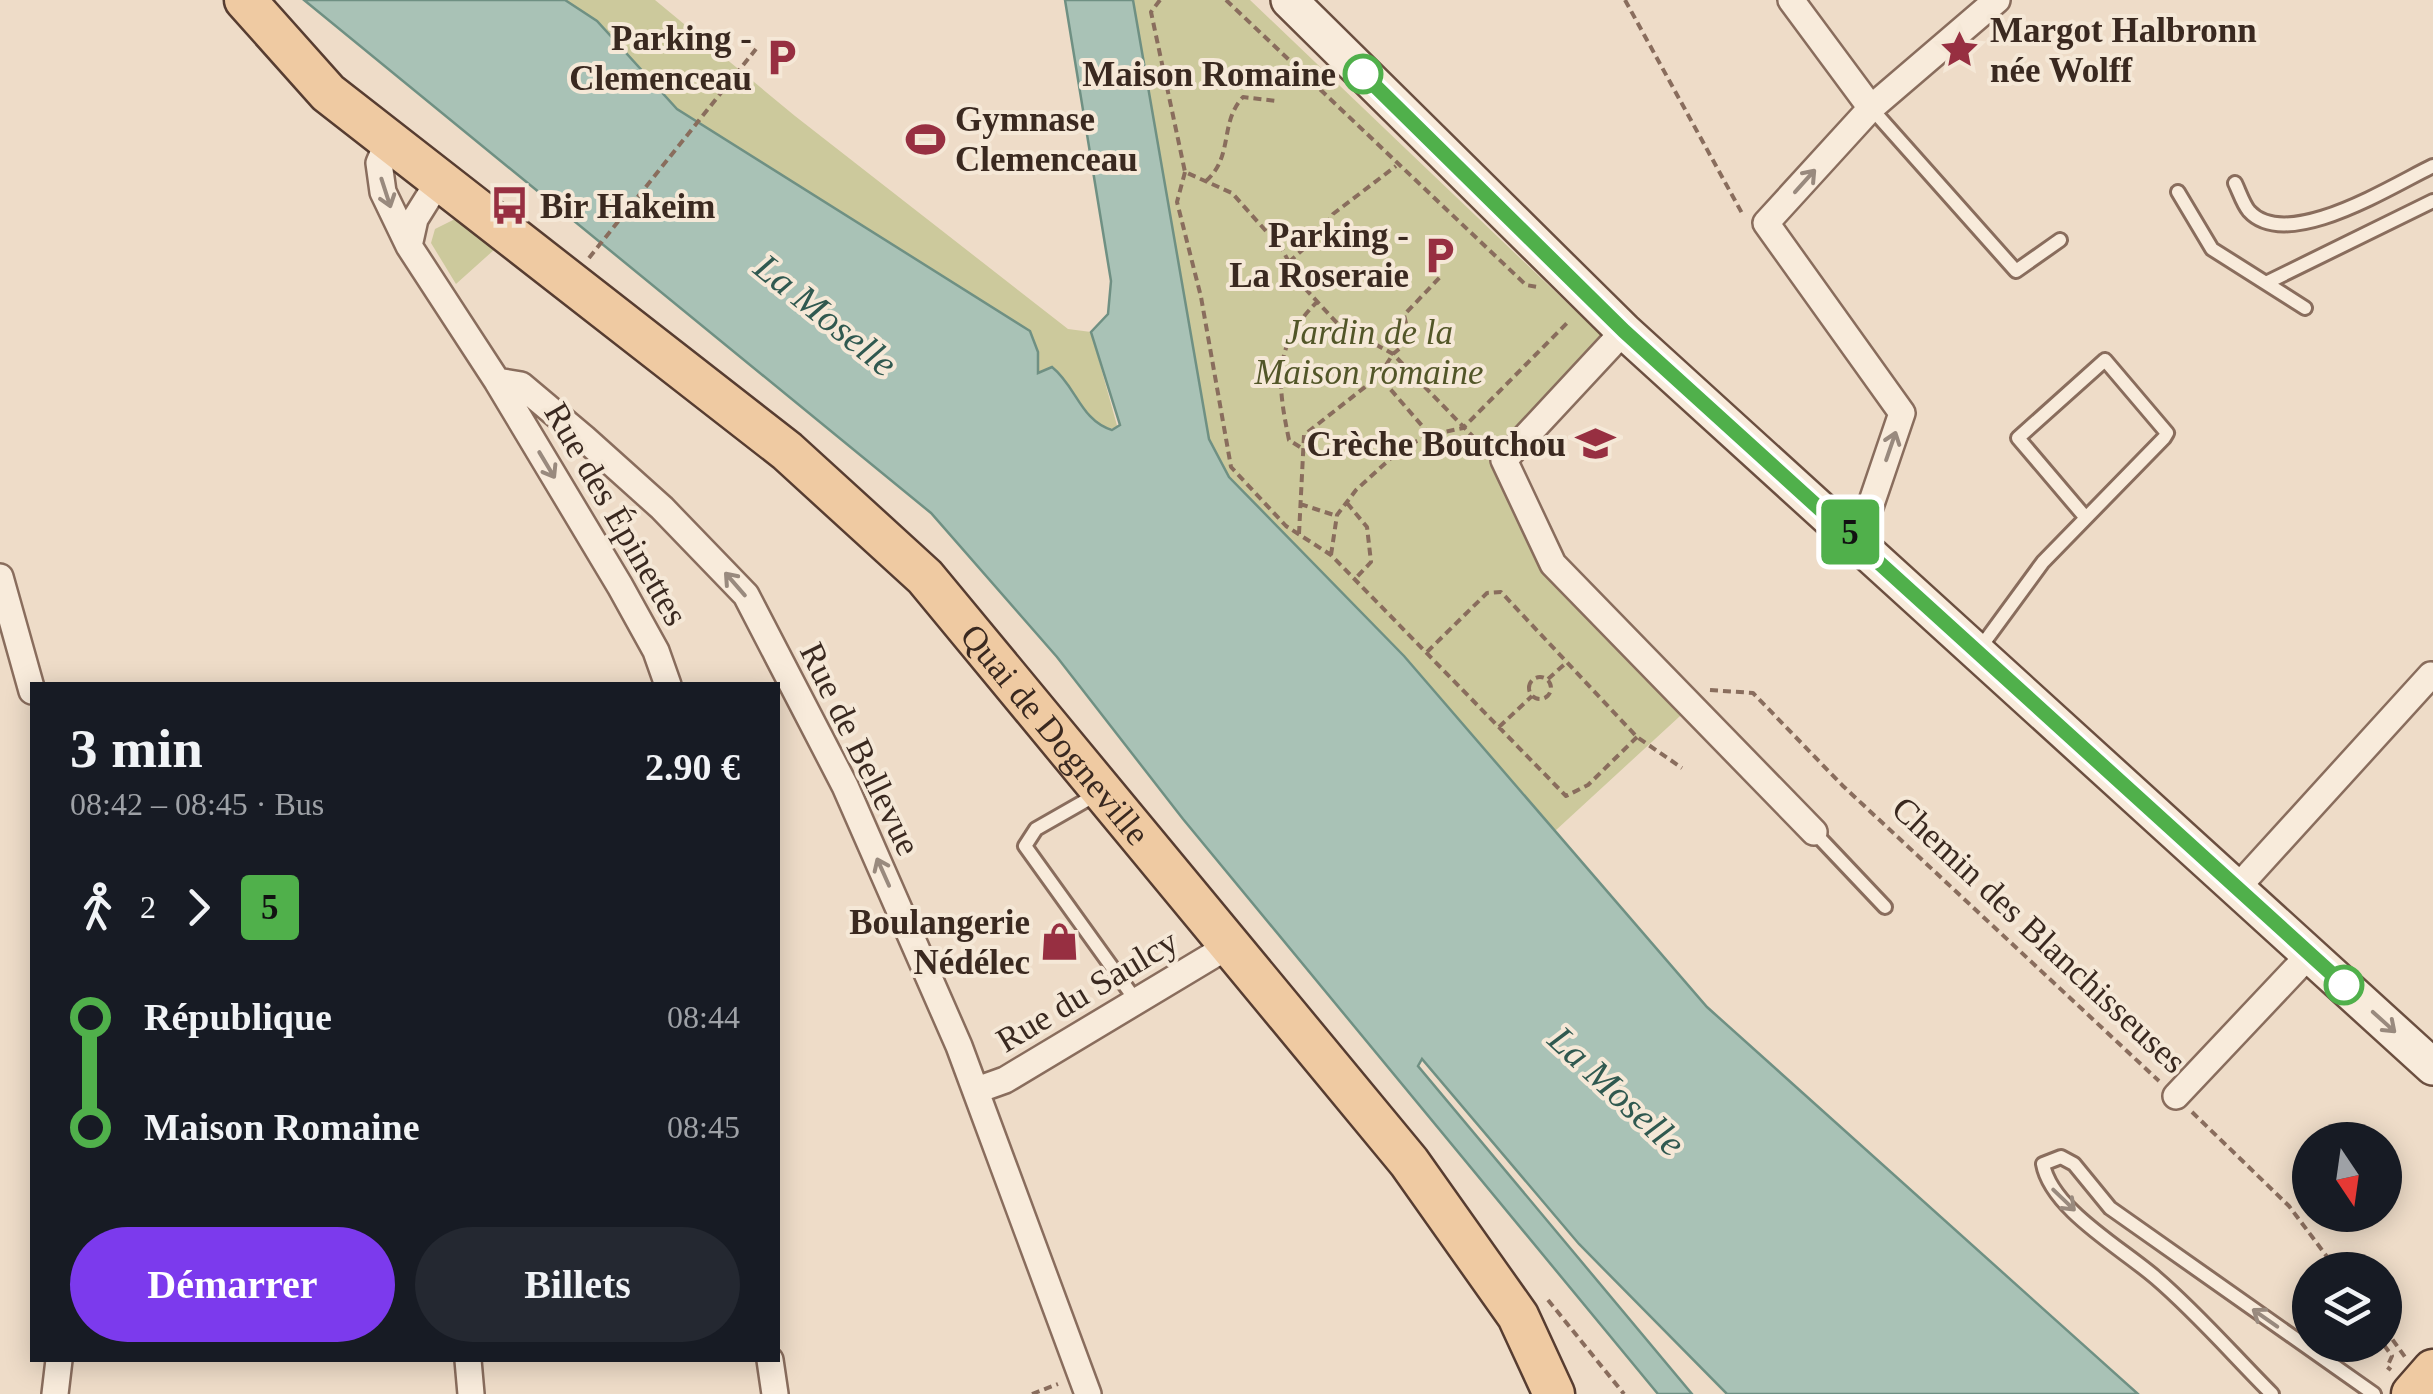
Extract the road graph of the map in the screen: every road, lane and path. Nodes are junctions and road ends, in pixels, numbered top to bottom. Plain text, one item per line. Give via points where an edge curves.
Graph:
1 (246, 0) edge
2 (1160, 0) edge
3 (1226, 0) edge
4 (1289, 0) edge
5 (1624, 0) edge
6 (1791, 0) edge
7 (1997, 0) edge
8 (756, 49) dead end
9 (1277, 101) dead end
10 (1871, 108) junction
11 (389, 139) junction
12 (1397, 164) junction
13 (2433, 166) edge
14 (1185, 172) junction
15 (440, 179) junction
16 (1206, 181) junction
17 (2235, 183) dead end
18 (2178, 192) dead end
19 (2433, 201) edge
20 (1766, 224) junction
21 (2060, 240) dead end
22 (409, 246) junction
23 (588, 258) dead end
24 (1289, 262) junction
25 (1442, 275) dead end
26 (2266, 283) junction
27 (1526, 284) dead end
28 (1591, 299) junction
29 (1318, 302) junction
30 (2305, 308) dead end
31 (1624, 331) junction
32 (1393, 354) junction
33 (1378, 376) junction
34 (497, 381) junction
35 (1463, 428) junction
36 (1430, 435) junction
37 (1300, 448) junction
38 (1504, 460) junction
39 (1346, 503) junction
40 (1300, 504) junction
41 (1337, 516) junction
42 (2086, 518) junction
43 (1850, 532) junction
44 (1299, 535) junction
45 (1331, 555) junction
46 (0, 577) edge
47 (1355, 579) junction
48 (1978, 650) junction
49 (1427, 652) junction
50 (1566, 663) junction
51 (2431, 675) edge
52 (1548, 679) junction
53 (667, 682) edge
54 (30, 684) edge
55 (1682, 694) junction
56 (1532, 696) junction
57 (1499, 727) junction
58 (1637, 737) junction
59 (1682, 768) dead end
60 (1102, 791) junction
61 (1814, 832) joint
62 (2237, 888) junction
63 (1885, 907) dead end
64 (1230, 946) junction
65 (2310, 954) junction
66 (1137, 1002) junction
67 (2433, 1067) edge
68 (977, 1090) junction
69 (2176, 1096) junction
70 (2323, 1252) edge
71 (2402, 1353) edge
72 (59, 1362) edge
73 (468, 1362) edge
74 (770, 1362) edge
75 (2418, 1376) edge
76 (55, 1394) edge
77 (471, 1394) edge
78 (775, 1394) edge
79 (1088, 1394) edge
80 (1554, 1394) edge
81 (2272, 1394) edge
82 (2374, 1394) edge

1 - 11 main road, Quai de Dogneville via 328,93
2 - 14 path via 1152,12
3 - 12 path
4 - 28 main road
5 - 20 path via 1746,220
6 - 10 street
7 - 10 street
8 - 23 path
9 - 16 path via 1243,97 1232,109 1226,153
20 -> 10 street
10 - 21 lane via 2016,272
11 - 15 main road, Quai de Dogneville
11 -> 22 street via 379,163 383,192
12 - 24 path via 1334,214
12 - 27 path
13 - 17 lane via 2309,224 2275,225 2250,212
14 - 16 path
14 - 44 path via 1178,202 1231,467
15 - 22 street via 414,219
15 - 60 main road, Quai de Dogneville via 867,520 925,577
16 - 24 path via 1256,216
18 - 26 lane via 2212,249
19 - 26 lane
43 -> 20 street via 1868,513 1902,413
22 - 34 street
24 - 29 path
25 - 32 path via 1404,315 1410,340
26 - 30 lane
28 - 31 main road
28 - 35 path
29 - 32 path via 1337,323
29 - 37 path via 1292,327 1280,368 1289,440
31 - 38 street
31 - 43 main road
32 - 33 path
32 - 35 path
33 - 36 path
33 - 37 path via 1304,435
34 -> 53 street, Rue des Épinettes via 620,586
68 -> 34 street, Rue de Bellevue via 845,786 746,595 584,438 520,385
35 - 36 path
35 - 38 path
36 - 39 path via 1402,448
37 - 40 path
38 - 55 street via 1553,564
39 - 41 path
39 - 47 path via 1367,527 1372,562
40 - 41 path
40 - 44 path
41 - 45 path
42 - 42 lane via 2167,433 2104,360 2018,438
42 - 48 lane via 2043,562
43 - 48 main road
44 - 45 path
45 - 47 path
46 - 54 street
47 - 49 path
48 - 62 main road
49 - 50 path via 1494,590
49 - 57 path
50 - 52 path
50 - 58 path
51 - 62 street
52 - 56 path via 1534,679
52 - 56 path via 1549,696
55 - 61 street
55 - 69 path, Chemin des Blanchisseuses via 1753,693 1843,786
56 - 57 path
57 - 58 path via 1566,796 1588,785
58 - 59 path
60 - 64 main road, Quai de Dogneville
60 - 66 lane via 1036,829 1025,846
61 - 63 lane
62 - 65 main road
64 - 66 street, Rue du Saulcy
64 - 80 main road, Quai de Dogneville via 1409,1162 1518,1316
65 -> 67 main road
65 - 69 street
66 - 68 street, Rue du Saulcy
68 - 79 street, Rue de Bellevue
69 - 70 path, Chemin des Blanchisseuses via 2288,1206
71 - 75 path
72 - 76 street
73 - 77 street
74 - 78 street
82 -> 81 lane via 2110,1208 2074,1164 2061,1157 2043,1164 2051,1187 2157,1279

